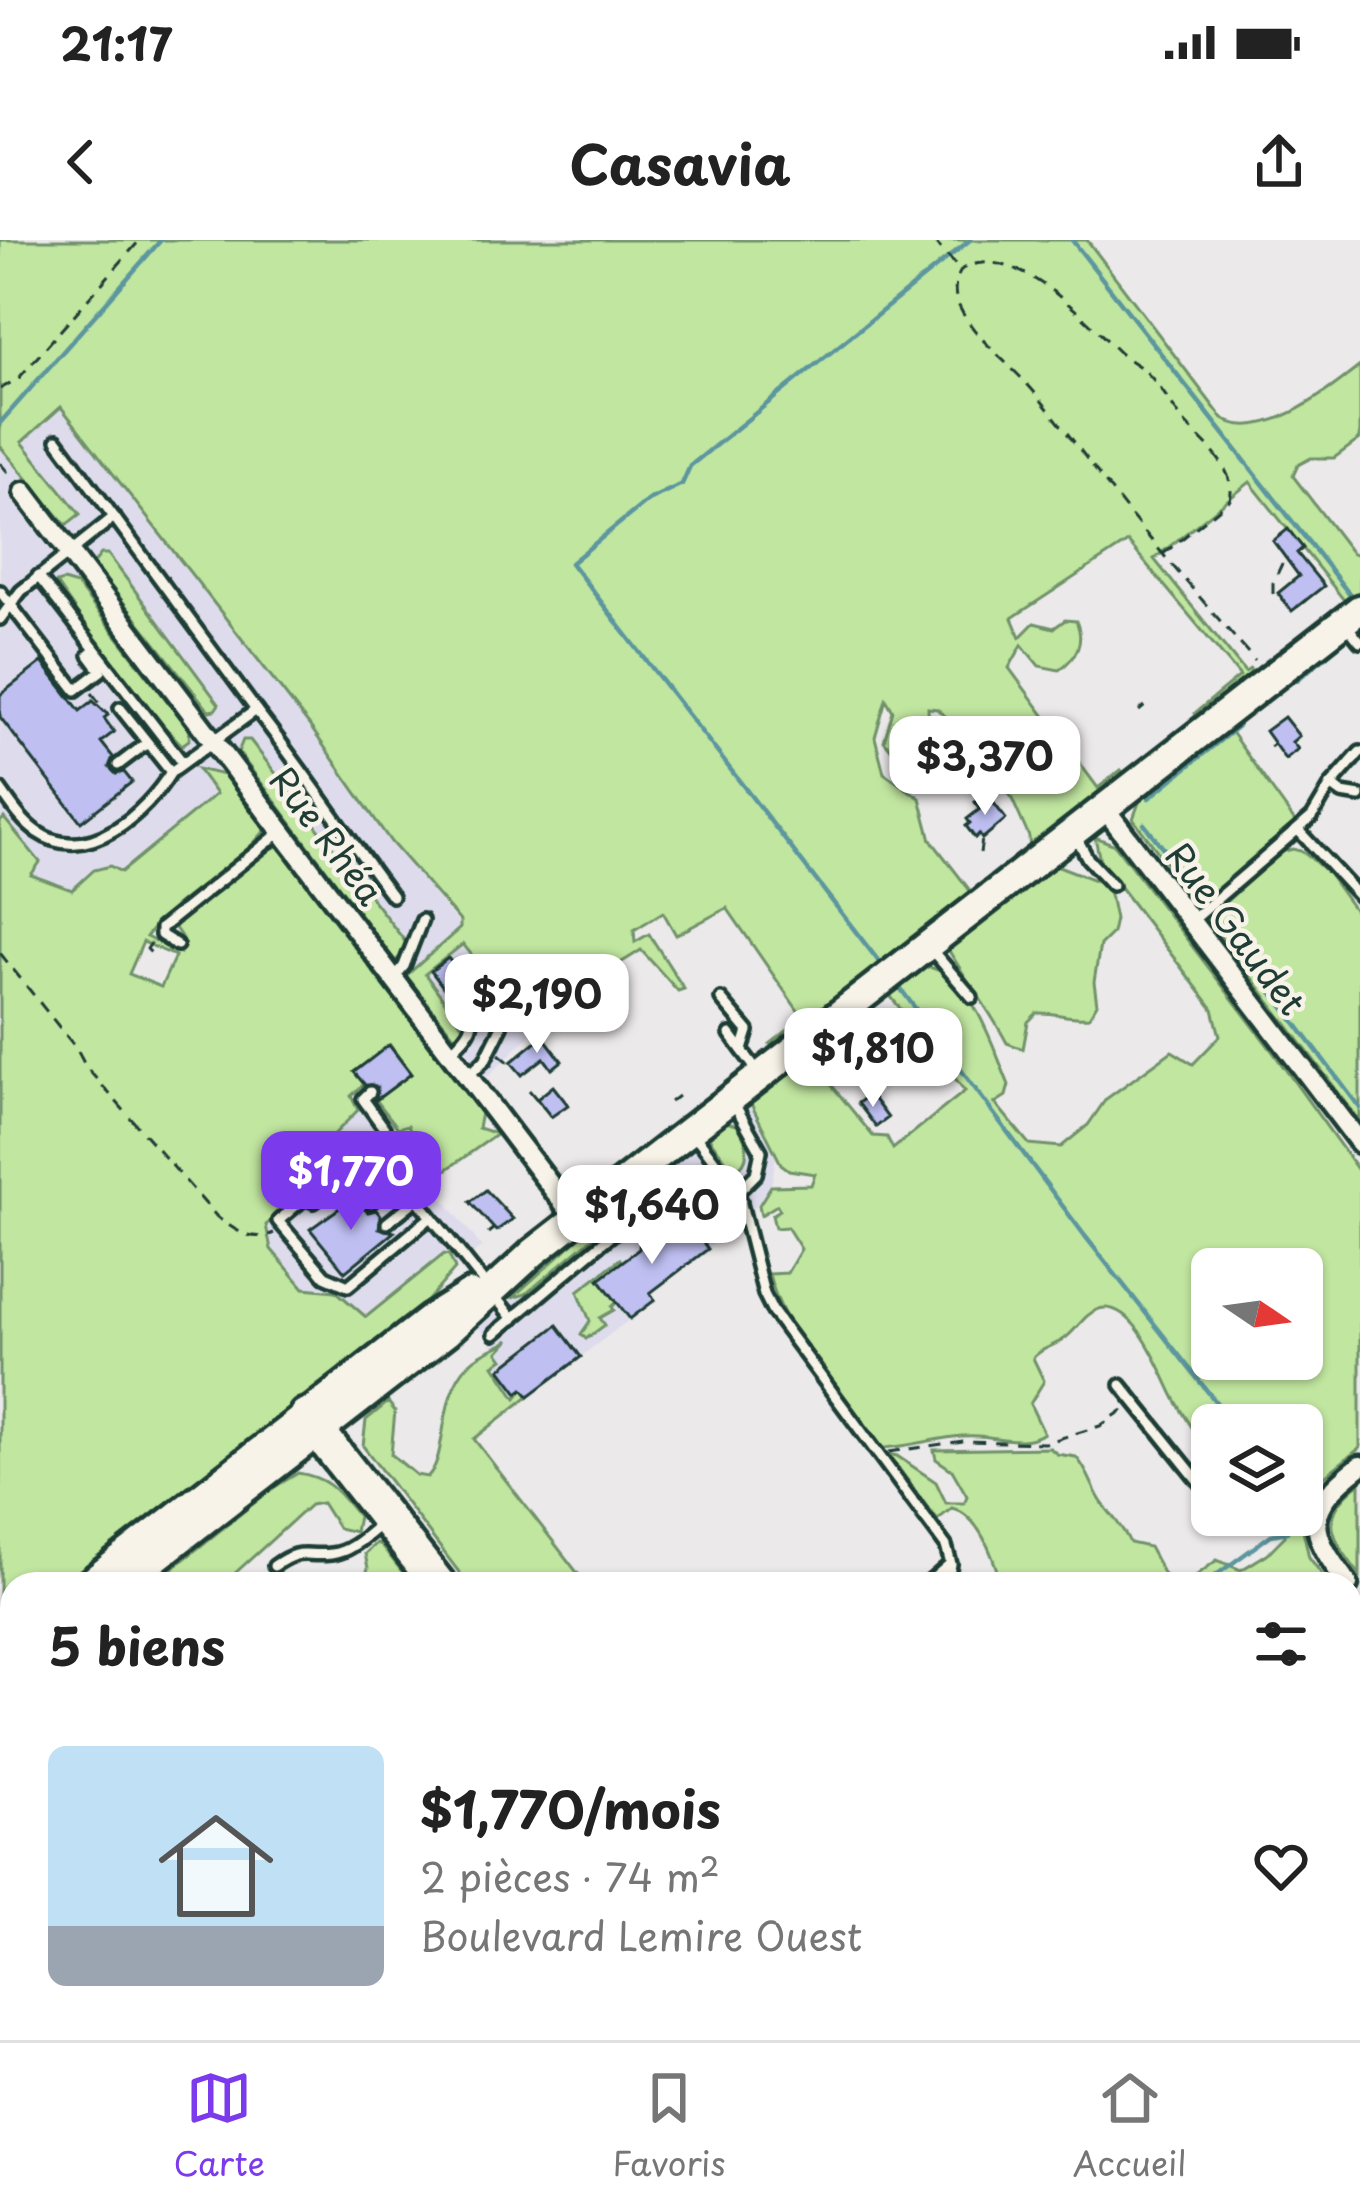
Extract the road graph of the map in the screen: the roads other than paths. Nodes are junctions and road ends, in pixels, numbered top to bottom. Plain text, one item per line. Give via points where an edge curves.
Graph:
1 (57, 440) dead end
2 (24, 492) road end
3 (114, 517) junction
4 (70, 551) junction
5 (38, 576) junction
6 (0, 591) edge
7 (10, 604) junction
8 (0, 619) edge
9 (1354, 624) edge
10 (95, 650) junction
11 (120, 708) dead end
12 (256, 710) junction
13 (214, 740) junction
14 (147, 742) junction
15 (1360, 752) edge
16 (183, 763) junction
17 (118, 765) dead end
18 (171, 772) junction
19 (1331, 785) junction
20 (0, 789) edge
21 (1360, 796) edge
22 (1106, 810) junction
23 (283, 830) junction
24 (1298, 830) junction
25 (1074, 834) junction
26 (1360, 871) edge
27 (1346, 882) junction
28 (1112, 885) dead end
29 (392, 896) dead end
30 (1360, 897) edge
31 (422, 920) dead end
32 (1191, 922) junction
33 (177, 945) dead end
34 (929, 947) junction
35 (477, 969) dead end
36 (395, 977) junction
37 (462, 993) dead end
38 (973, 997) dead end
39 (721, 998) dead end
40 (475, 1023) junction
41 (501, 1028) dead end
42 (730, 1034) dead end
43 (742, 1050) junction
44 (451, 1051) junction
45 (469, 1075) junction
46 (761, 1076) junction
47 (370, 1092) dead end
48 (731, 1099) junction
49 (691, 1130) junction
50 (1360, 1143) edge
51 (378, 1150) junction
52 (400, 1178) junction
53 (729, 1179) junction
54 (608, 1195) junction
55 (740, 1196) junction
56 (417, 1199) junction
57 (370, 1203) dead end
58 (431, 1217) junction
59 (576, 1219) junction
60 (628, 1221) junction
61 (387, 1223) dead end
62 (712, 1227) dead end
63 (486, 1289) junction
64 (513, 1318) junction
65 (494, 1334) dead end
66 (1121, 1385) dead end
67 (312, 1424) junction
68 (1360, 1466) edge
69 (1191, 1472) edge
70 (1323, 1498) edge
71 (387, 1519) junction
72 (1317, 1536) edge
73 (951, 1564) junction
74 (274, 1566) dead end
75 (106, 1572) edge
76 (136, 1572) edge
77 (429, 1572) edge
78 (941, 1572) edge
79 (949, 1572) edge
80 (1340, 1572) edge

1 - 3 lane
2 - 4 street, Rue Rhéa
3 - 4 lane
3 - 12 lane
4 - 5 lane
4 - 13 street, Rue Rhéa
5 - 7 lane
5 - 10 lane
6 - 7 lane
7 - 8 lane
7 - 10 lane via 76,690 101,670 89,655
9 - 22 main road
10 - 16 lane
11 - 14 lane
12 - 13 lane
12 - 29 lane
13 - 16 lane
13 - 23 street, Rue Rhéa
14 - 17 lane
14 - 18 lane
15 - 19 lane
16 - 18 lane
18 - 20 lane via 140,811 83,842 38,833
19 - 21 lane
19 - 24 lane
22 - 25 main road
22 - 32 street, Rue Gaudet
23 - 33 lane via 161,928
23 - 36 street, Rue Rhéa
24 - 27 lane
24 - 32 lane
25 - 28 lane
25 - 34 main road
26 - 27 lane
27 - 30 lane
31 - 36 lane
32 - 50 street, Rue Gaudet
34 - 38 lane
34 - 46 main road
35 - 40 lane
36 - 44 street, Rue Rhéa
37 - 40 lane
39 - 43 lane via 748,1031
40 - 44 lane
41 - 45 lane
42 - 43 lane
43 - 46 lane
44 - 45 street, Rue Rhéa
45 - 59 street, Rue Rhéa via 493,1118
46 - 48 main road
47 - 51 lane via 363,1099 384,1128
48 - 49 main road
48 - 55 lane via 761,1151
49 - 53 lane
49 - 54 main road
51 - 52 lane
51 - 58 lane via 278,1220 325,1276 348,1286
52 - 56 lane
52 - 57 lane
53 - 55 lane
53 - 60 lane via 696,1201 674,1185
54 - 59 main road
54 - 60 lane
55 - 62 lane
55 - 73 lane via 764,1294 938,1533
56 - 58 lane
56 - 61 lane
58 - 63 lane
59 - 63 main road
60 - 64 lane
63 - 64 lane
63 - 67 main road
63 - 67 main road via 430,1319
64 - 65 lane
66 - 69 lane
67 - 71 highway
67 - 75 main road
67 - 76 main road
68 - 70 street
71 - 74 lane via 346,1549 297,1552
71 - 77 highway
72 - 80 street
73 - 78 lane
73 - 79 lane

